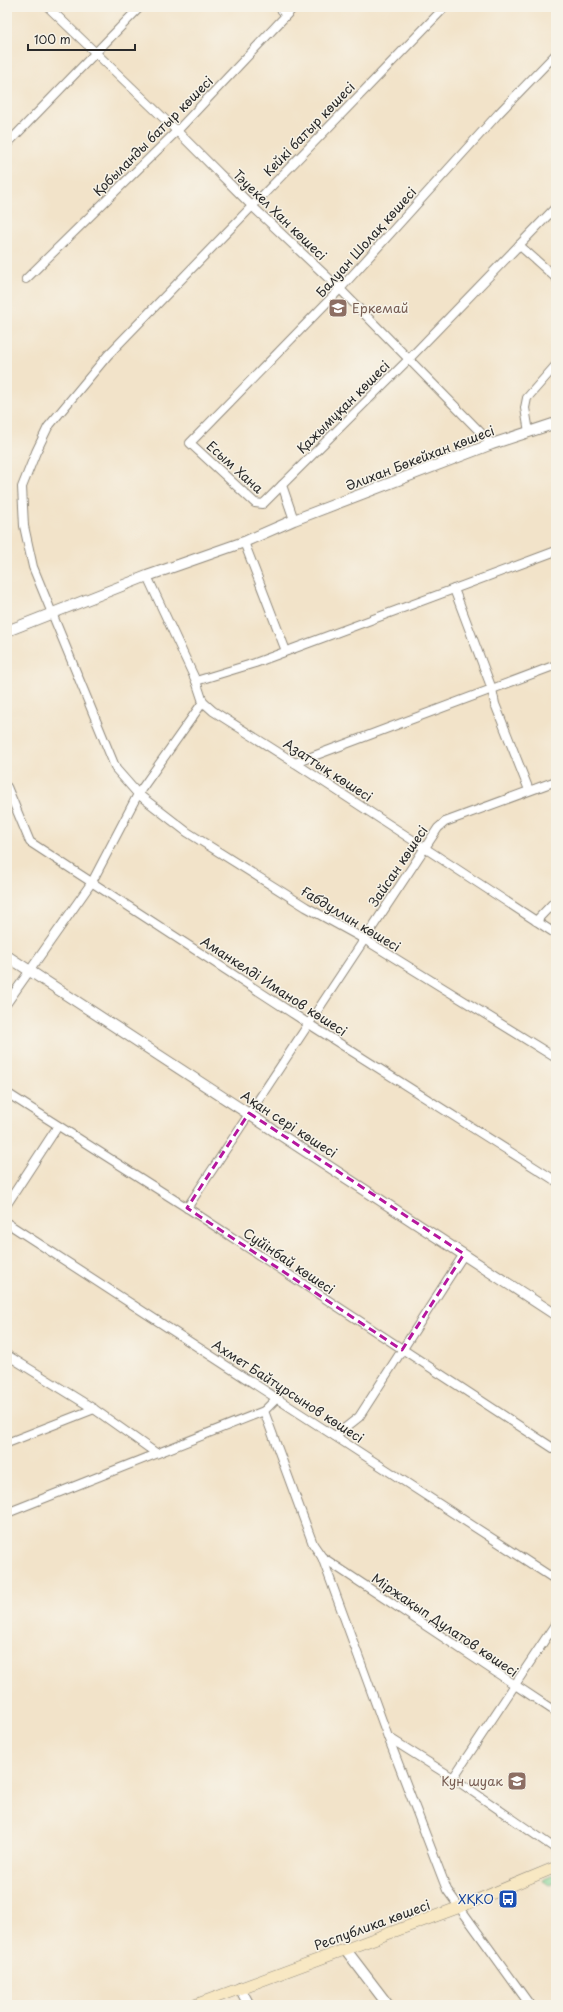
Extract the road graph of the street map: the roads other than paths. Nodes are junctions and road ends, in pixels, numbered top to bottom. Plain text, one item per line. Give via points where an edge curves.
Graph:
1 (48, 7) edge
2 (140, 7) edge
3 (278, 7) edge
4 (294, 7) edge
5 (445, 7) edge
6 (286, 15) junction
7 (95, 53) junction
8 (556, 54) edge
9 (177, 131) junction
10 (7, 144) edge
11 (252, 206) junction
12 (556, 207) edge
13 (519, 245) junction
14 (556, 278) edge
15 (26, 279) dead end
16 (340, 289) junction
17 (409, 359) junction
18 (556, 366) edge
19 (556, 423) edge
20 (529, 432) junction
21 (190, 443) joint
22 (492, 444) junction
23 (282, 485) junction
24 (294, 520) junction
25 (244, 542) junction
26 (556, 551) edge
27 (147, 576) junction
28 (454, 589) junction
29 (53, 614) junction
30 (7, 631) edge
31 (286, 651) junction
32 (556, 665) edge
33 (196, 681) junction
34 (492, 689) junction
35 (203, 702) junction
36 (295, 763) junction
37 (556, 781) edge
38 (7, 787) edge
39 (529, 790) junction
40 (138, 794) junction
41 (424, 848) junction
42 (92, 882) junction
43 (556, 900) edge
44 (536, 921) junction
45 (556, 934) edge
46 (364, 939) junction
47 (7, 956) edge
48 (29, 970) junction
49 (7, 1003) edge
50 (309, 1024) junction
51 (556, 1058) edge
52 (7, 1093) edge
53 (249, 1114) junction
54 (58, 1126) junction
55 (556, 1181) edge
56 (7, 1204) edge
57 (186, 1208) junction
58 (7, 1223) edge
59 (464, 1254) junction
60 (556, 1314) edge
61 (402, 1350) junction
62 (7, 1355) edge
63 (277, 1398) junction
64 (94, 1409) junction
65 (264, 1411) junction
66 (336, 1436) junction
67 (7, 1443) edge
68 (556, 1450) edge
69 (156, 1453) junction
70 (7, 1513) edge
71 (322, 1557) junction
72 (556, 1580) edge
73 (556, 1623) edge
74 (515, 1686) junction
75 (556, 1712) edge
76 (388, 1737) junction
77 (453, 1778) junction
78 (556, 1849) edge
79 (556, 1867) edge
80 (460, 1907) junction
81 (346, 1950) junction
82 (240, 1988) junction
83 (195, 2005) edge
84 (249, 2005) edge
85 (388, 2005) edge
86 (530, 2005) edge

1 - 7 street, Тәуекел Хан көшесі
2 - 7 street
3 - 6 street
4 - 6 street, Қобыланды батыр көшесі
5 - 11 street, Кейкі батыр көшесі
6 - 9 street, Қобыланды батыр көшесі
7 - 9 street, Тәуекел Хан көшесі
7 - 10 street
8 - 16 street, Балуан Шолақ көшесі
9 - 11 street, Тәуекел Хан көшесі
9 - 15 street, Қобыланды батыр көшесі
11 - 16 street, Тәуекел Хан көшесі
11 - 29 street, Кейкі батыр көшесі via 108,355 48,427 22,487 24,526 33,567
12 - 13 street, Қажымұқан көшесі
13 - 14 street
13 - 17 street, Қажымұқан көшесі
16 - 17 street, Тәуекел Хан көшесі
16 - 21 street, Балуан Шолақ көшесі
17 - 22 street, Тәуекел Хан көшесі
17 - 23 street, Қажымұқан көшесі
18 - 20 street via 527,398 525,408
19 - 20 street, Әлихан Бөкейхан көшесі
20 - 22 street, Әлихан Бөкейхан көшесі
21 - 23 street, Есым Хана via 255,503 263,504
22 - 24 street, Әлихан Бөкейхан көшесі
23 - 24 street
24 - 25 street
25 - 27 street
25 - 31 street
26 - 28 street
27 - 29 street
27 - 33 street
28 - 31 street
28 - 34 street
29 - 30 street
29 - 40 street, Ғабдуллин көшесі via 116,769
31 - 33 street
32 - 34 street
33 - 35 street
34 - 36 street
34 - 39 street via 495,704
35 - 36 street, Азаттық көшесі
35 - 40 street
36 - 41 street, Азаттық көшесі
37 - 39 street, Зайсан көшесі
38 - 42 street, Аманкелді Иманов көшесі via 30,842
39 - 41 street, Зайсан көшесі via 445,822
40 - 42 street
40 - 46 street, Ғабдуллин көшесі via 187,832 306,907
41 - 44 street, Азаттық көшесі
41 - 46 street, Зайсан көшесі
42 - 48 street
42 - 50 street, Аманкелді Иманов көшесі
43 - 44 street
44 - 45 street, Азаттық көшесі
46 - 50 street, Зайсан көшесі
46 - 51 street, Ғабдуллин көшесі
47 - 48 street, Ақан сері көшесі
48 - 49 street
48 - 53 street, Ақан сері көшесі
50 - 53 street, Зайсан көшесі
50 - 55 street, Аманкелді Иманов көшесі
52 - 54 street, Суйінбай көшесі
53 - 57 street, Зайсан көшесі
53 - 59 street, Ақан сері көшесі
54 - 56 street
54 - 57 street, Суйінбай көшесі
57 - 61 street, Суйінбай көшесі
58 - 63 street, Ахмет Байтұрсынов көшесі
59 - 60 street, Ақан сері көшесі
59 - 61 street
61 - 66 street via 359,1417
61 - 68 street, Суйінбай көшесі
62 - 64 street
63 - 65 street
63 - 66 street, Ахмет Байтұрсынов көшесі
64 - 67 street
64 - 69 street
65 - 69 street
65 - 71 street via 312,1544
66 - 72 street, Ахмет Байтұрсынов көшесі
69 - 70 street
71 - 74 street, Міржақып Дулатов көшесі
71 - 76 street
73 - 74 street
74 - 75 street, Міржақып Дулатов көшесі
74 - 77 street
76 - 77 street
76 - 80 street via 446,1890
77 - 78 street
79 - 80 main road, Республика көшесі
80 - 81 main road, Республика көшесі
80 - 86 street
81 - 82 main road, Республика көшесі
81 - 85 street
82 - 83 main road, Республика көшесі
82 - 84 street

